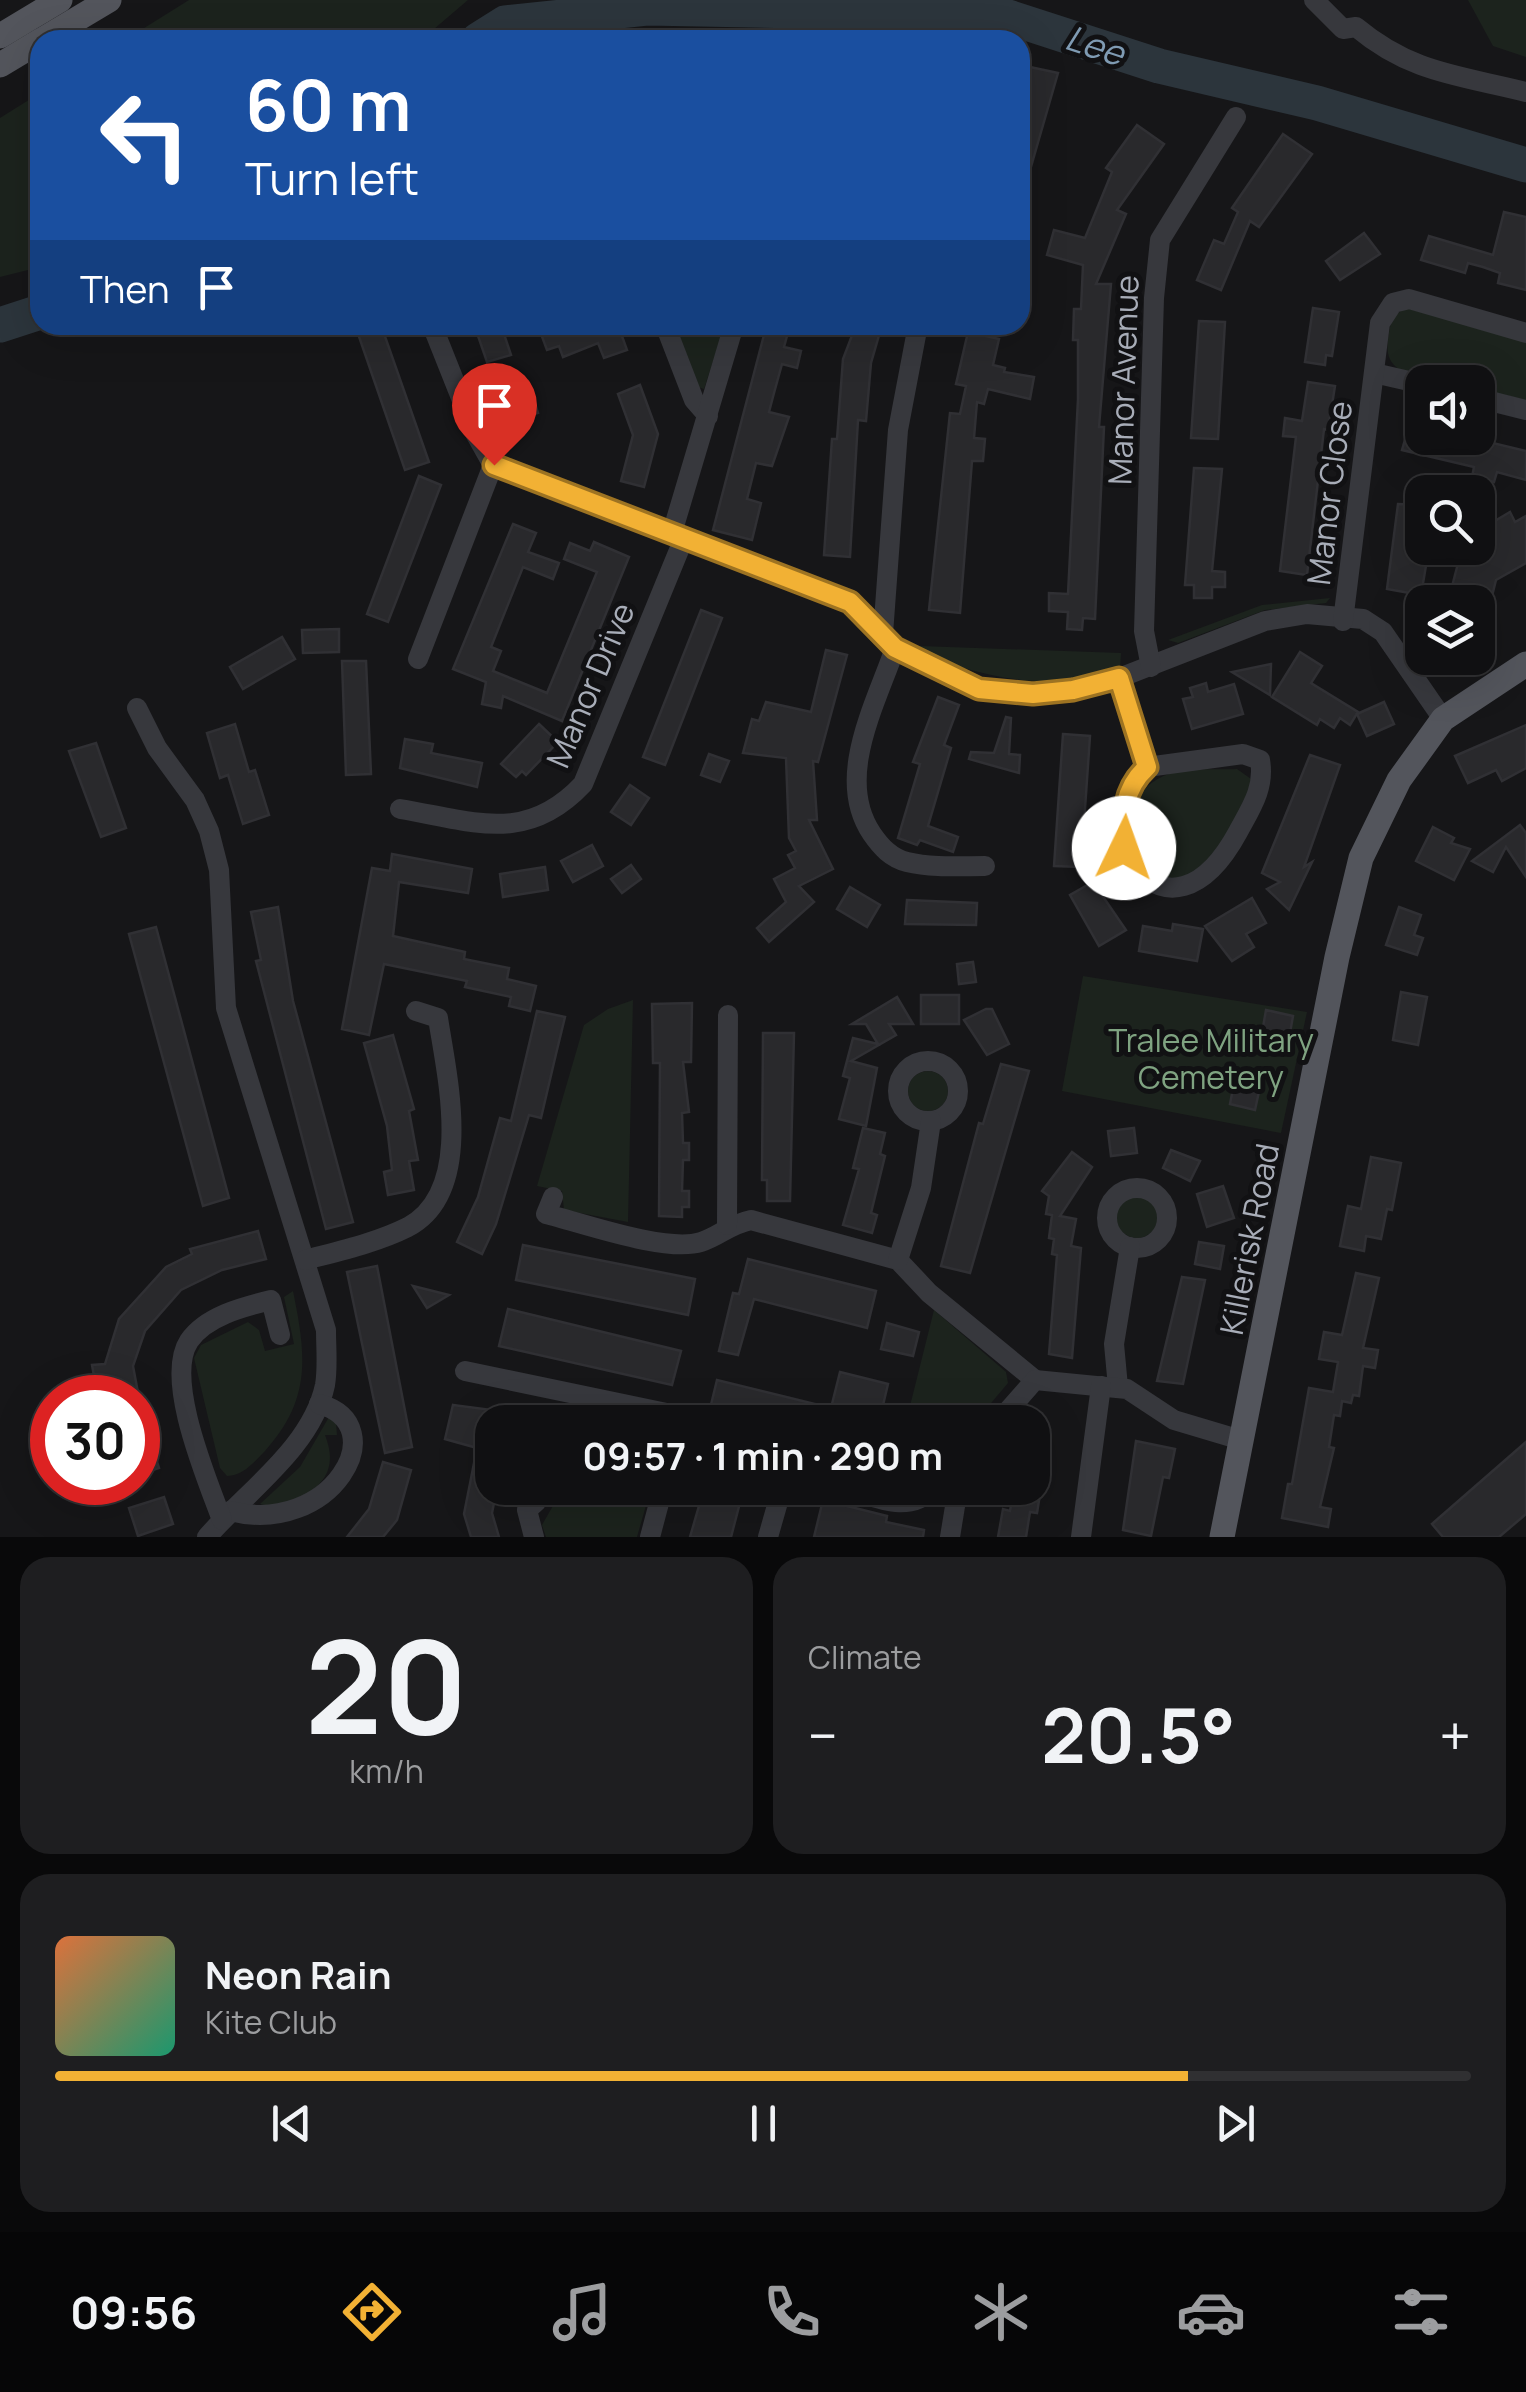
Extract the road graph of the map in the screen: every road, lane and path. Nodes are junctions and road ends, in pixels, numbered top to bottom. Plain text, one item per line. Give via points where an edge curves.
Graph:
1 (60, 0) edge
2 (109, 0) edge
3 (1314, 0) edge
4 (59, 30) edge
5 (0, 36) edge
6 (30, 48) edge
7 (0, 66) edge
8 (1526, 92) edge
9 (1236, 117) dead end
10 (1526, 333) edge
11 (436, 335) edge
12 (669, 335) edge
13 (731, 335) edge
14 (916, 335) edge
15 (1374, 372) junction
16 (1405, 380) edge
17 (1495, 402) edge
18 (1526, 410) edge
19 (708, 416) junction
20 (494, 465) junction
21 (678, 536) junction
22 (1343, 620) junction
23 (889, 641) junction
24 (418, 659) dead end
25 (1526, 664) edge
26 (1151, 666) junction
27 (1119, 678) junction
28 (137, 708) dead end
29 (1443, 719) junction
30 (1147, 767) junction
31 (400, 809) dead end
32 (985, 866) dead end
33 (416, 1012) dead end
34 (728, 1015) dead end
35 (932, 1122) dead end
36 (553, 1197) dead end
37 (727, 1225) junction
38 (1130, 1247) dead end
39 (305, 1260) junction
40 (898, 1260) junction
41 (280, 1335) dead end
42 (464, 1371) dead end
43 (1035, 1380) junction
44 (1110, 1387) junction
45 (319, 1404) junction
46 (628, 1405) edge
47 (1013, 1405) edge
48 (1242, 1440) junction
49 (532, 1505) edge
50 (659, 1505) edge
51 (777, 1505) edge
52 (955, 1505) edge
53 (226, 1516) junction
54 (326, 1516) dead end
55 (288, 1532) dead end
56 (207, 1537) edge
57 (534, 1537) edge
58 (650, 1537) edge
59 (768, 1537) edge
60 (950, 1537) edge
61 (1081, 1537) edge
62 (1222, 1537) edge

1 - 5 main road
2 - 4 main road
3 - 8 street via 1343,29 1356,27 1386,52 1436,72
6 - 7 main road
9 - 26 street, Manor Avenue via 1160,240 1144,631
10 - 15 street, Manor Close via 1409,299 1393,303 1380,323
11 - 20 street via 474,433
12 - 19 street via 694,400
13 - 19 street, Manor Drive
14 - 23 street via 898,430
15 - 16 street, Manor Close
15 - 22 street, Manor Close
17 - 18 street
19 - 21 street, Manor Drive
20 - 21 street
20 - 24 street
21 - 23 street via 850,602
21 - 31 street, Manor Drive via 583,784 563,806 508,827
22 - 26 street via 1306,614 1265,621
22 - 29 street via 1363,619 1382,632
23 - 27 street via 979,689 1033,694
23 - 32 street via 860,752 856,791 864,822 884,850 903,862
25 - 29 main road, Killerisk Road
26 - 27 street
27 - 30 street
28 - 39 street via 209,831 220,870 226,1008
29 - 48 main road, Killerisk Road via 1398,780 1361,858
30 - 30 street via 1132,780 1123,810 1124,848 1154,884 1178,890 1221,862 1264,778 1260,760 1244,754
33 - 39 street via 438,1018 454,1134 443,1181 411,1225
34 - 37 street
35 - 40 street
36 - 37 street via 546,1214 676,1244 702,1242
37 - 40 street via 751,1220
38 - 44 street
39 - 45 street via 326,1330
40 - 43 street
41 - 53 street via 270,1300 206,1325 182,1358 185,1401
42 - 46 street
43 - 44 street
43 - 47 street
44 - 48 street via 1174,1420
44 - 61 street
45 - 53 street via 268,1476
45 - 54 street via 344,1419 352,1441 345,1492
48 - 62 main road, Killerisk Road
49 - 57 street via 526,1510
50 - 58 street
51 - 59 street
52 - 60 street
53 - 55 street
53 - 56 street

